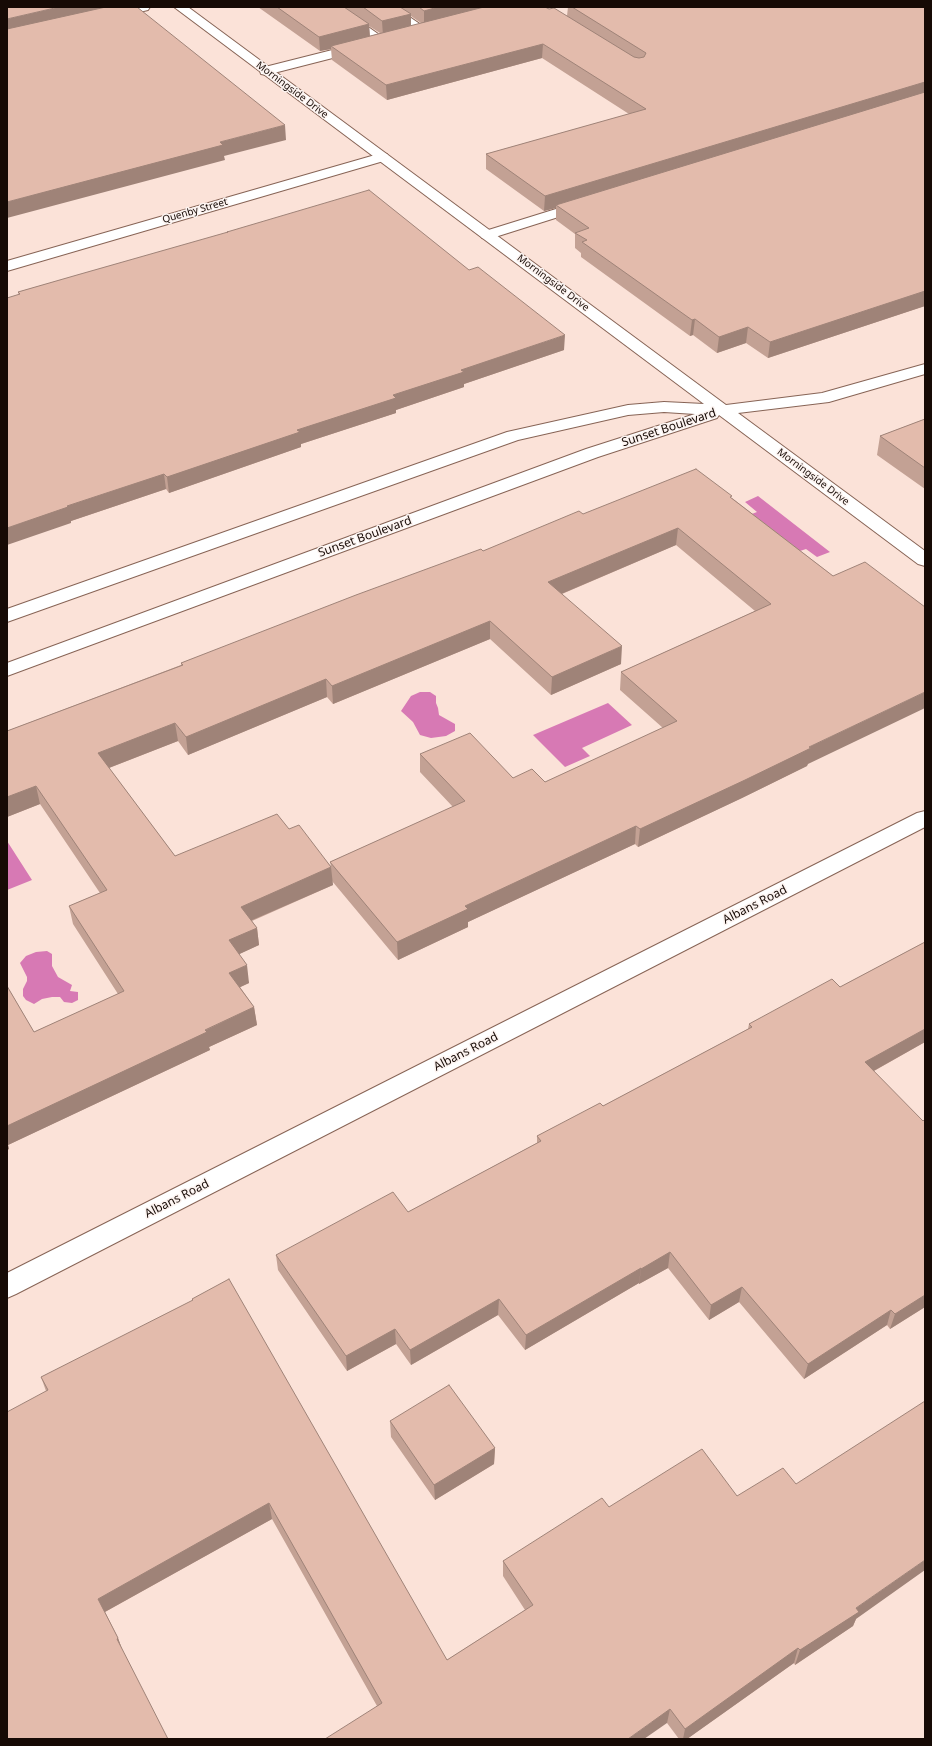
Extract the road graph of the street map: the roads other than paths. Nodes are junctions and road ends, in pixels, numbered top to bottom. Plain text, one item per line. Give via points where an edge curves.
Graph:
1 (144, 7) edge
2 (180, 7) edge
3 (333, 7) edge
4 (388, 7) edge
5 (98, 18) edge
6 (439, 27) edge
7 (424, 30) junction
8 (410, 34) edge
9 (396, 38) edge
10 (382, 41) junction
11 (266, 71) junction
12 (382, 157) junction
13 (600, 200) edge
14 (487, 235) junction
15 (7, 266) edge
16 (925, 369) edge
17 (724, 410) junction
18 (925, 560) edge
19 (7, 616) edge
20 (7, 670) edge
21 (925, 818) edge
22 (7, 1286) edge

1 - 5 street
2 - 11 street, Morningside Drive
3 - 10 lane
4 - 7 lane
6 - 7 street
7 - 8 street
9 - 10 street
10 - 11 street
11 - 12 street, Morningside Drive
12 - 14 street, Morningside Drive
12 - 15 street, Quenby Street
13 - 14 street
14 - 17 street, Morningside Drive
16 - 17 street, Sunset Boulevard via 823,398
17 - 18 street, Morningside Drive
17 - 19 street, Sunset Boulevard via 664,407 628,410 513,436
17 - 20 street, Sunset Boulevard via 592,453
21 - 22 street, Albans Road

